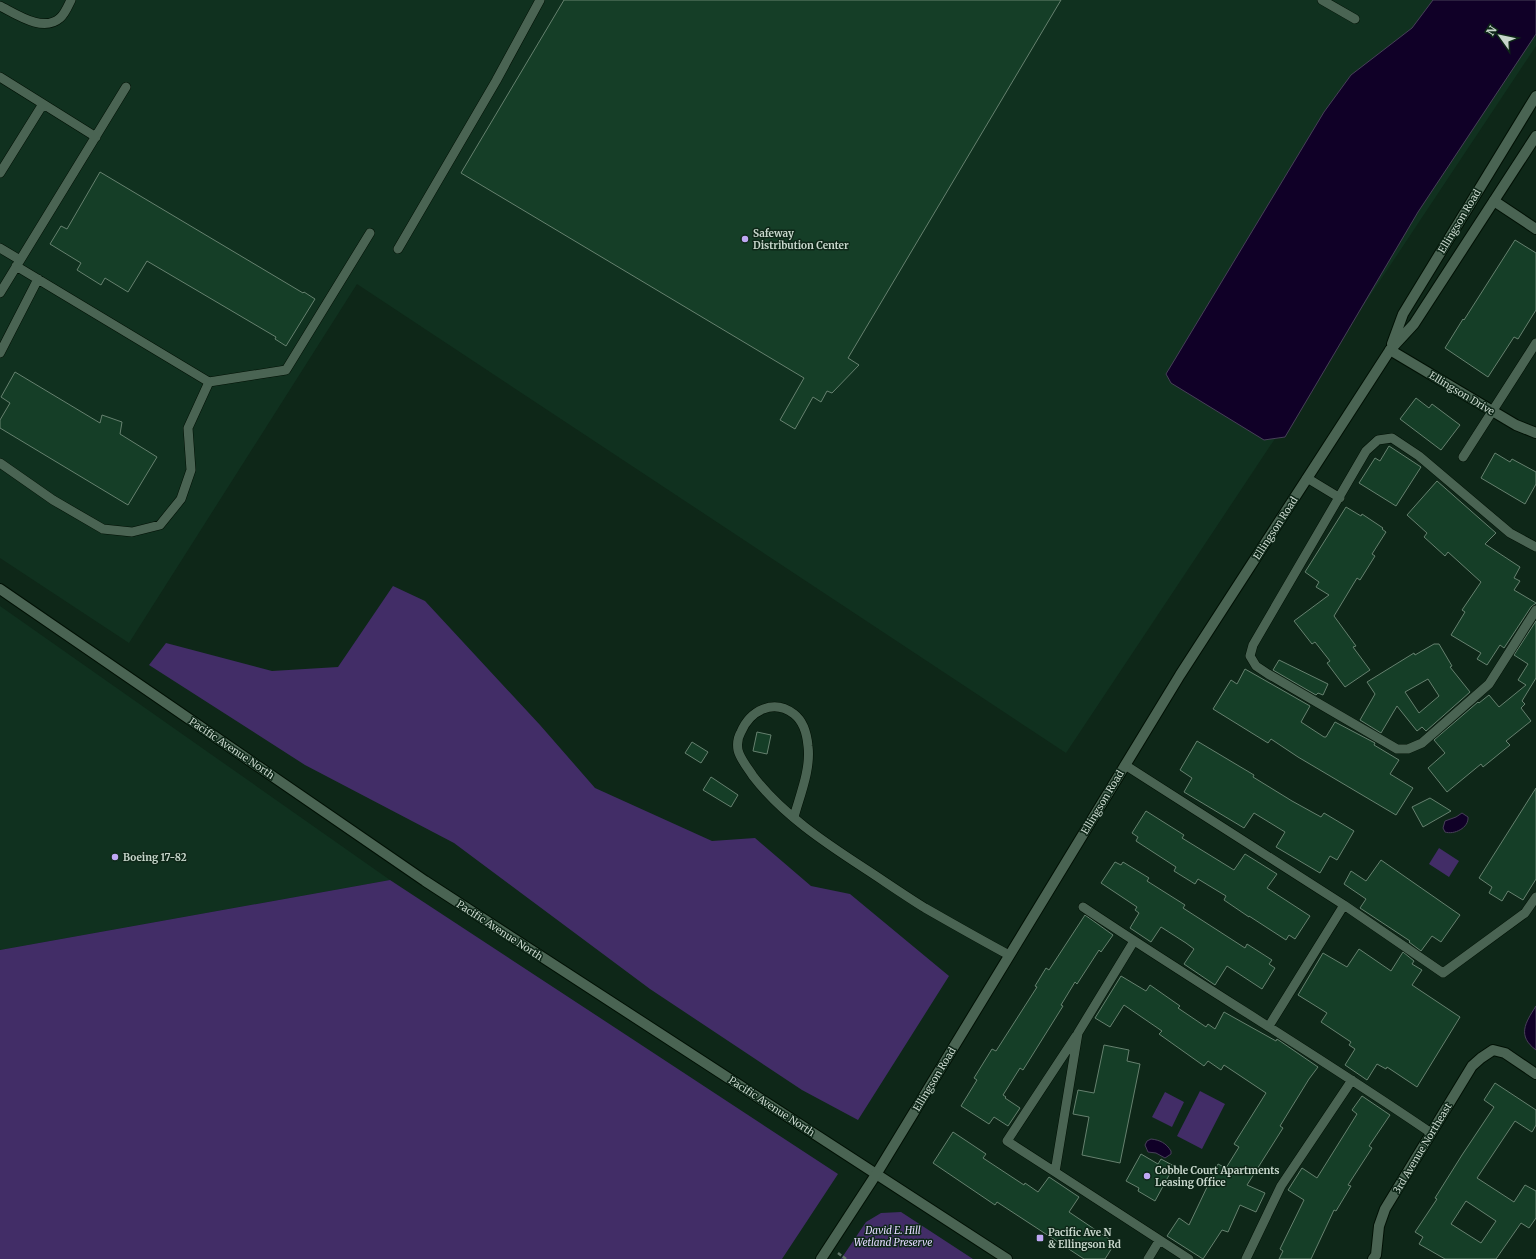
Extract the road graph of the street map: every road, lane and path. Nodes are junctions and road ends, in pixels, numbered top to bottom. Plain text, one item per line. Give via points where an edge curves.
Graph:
1 (71, 0) edge
2 (540, 0) edge
3 (1322, 0) edge
4 (0, 6) edge
5 (1354, 19) dead end
6 (0, 77) edge
7 (126, 87) dead end
8 (1536, 96) edge
9 (43, 104) junction
10 (1536, 136) edge
11 (96, 137) junction
12 (0, 173) edge
13 (1494, 201) junction
14 (1536, 229) edge
15 (370, 233) dead end
16 (0, 248) edge
17 (398, 249) dead end
18 (18, 263) junction
19 (38, 279) junction
20 (0, 293) edge
21 (1536, 343) edge
22 (1390, 350) junction
23 (0, 353) edge
24 (209, 382) junction
25 (1493, 411) junction
26 (1536, 433) edge
27 (1463, 457) dead end
28 (0, 463) edge
29 (1307, 478) junction
30 (1340, 498) junction
31 (1536, 548) edge
32 (0, 589) edge
33 (1536, 610) edge
34 (1125, 765) junction
35 (794, 817) junction
36 (1536, 897) edge
37 (1344, 905) junction
38 (1083, 907) dead end
39 (1134, 942) junction
40 (1009, 955) junction
41 (1269, 1026) junction
42 (1078, 1033) junction
43 (1536, 1074) edge
44 (1352, 1080) junction
45 (1431, 1133) junction
46 (1055, 1172) junction
47 (876, 1173) junction
48 (1160, 1241) junction
49 (836, 1252) dead end
50 (1377, 1258) edge
51 (820, 1259) edge
52 (846, 1259) edge
53 (1007, 1259) edge
54 (1148, 1259) edge
55 (1188, 1259) edge
56 (1246, 1259) edge

1 - 4 lane via 61,18 51,24 34,22
2 - 17 lane
3 - 5 lane
6 - 9 lane
7 - 11 lane
8 - 22 street, Ellingson Road via 1403,314
9 - 11 lane
9 - 12 lane
10 - 13 street, Ellingson Road
11 - 18 lane
13 - 14 street
13 - 22 street, Ellingson Road via 1414,324
15 - 24 lane via 286,370
16 - 18 lane
18 - 19 lane
18 - 20 lane
19 - 23 lane
19 - 24 lane
21 - 25 lane
22 - 25 street, Ellingson Drive
22 - 29 street, Ellingson Road
24 - 28 lane via 188,428 191,470 181,499 160,525 132,532 103,529 54,500
25 - 26 street, Ellingson Drive
25 - 27 lane
29 - 30 lane
29 - 34 street, Ellingson Road
30 - 31 lane via 1366,451 1378,440 1392,438 1420,456 1510,533
30 - 33 lane via 1253,645 1250,656 1256,666 1268,674 1397,748 1408,749 1422,744 1489,684
32 - 47 street, Pacific Avenue North via 425,882
34 - 37 lane
34 - 40 street, Ellingson Road
35 - 35 lane via 767,794 745,764 738,749 739,736 745,722 754,713 767,707 782,707 795,714 804,728 808,747 807,767
35 - 40 lane via 841,852 924,907
36 - 37 lane via 1525,913 1443,973
37 - 41 lane
38 - 39 lane
39 - 41 lane
39 - 42 lane
40 - 47 street, Ellingson Road
41 - 44 lane
42 - 46 lane
42 - 46 lane via 1007,1141
43 - 45 street, 3rd Avenue Northeast via 1494,1050 1472,1066
44 - 45 lane
44 - 56 lane via 1281,1186
45 - 50 street, 3rd Avenue Northeast via 1385,1209 1379,1226
46 - 48 lane
47 - 51 street, Ellingson Road
47 - 53 street, Pacific Avenue North
48 - 54 lane
48 - 55 lane
49 - 52 path

